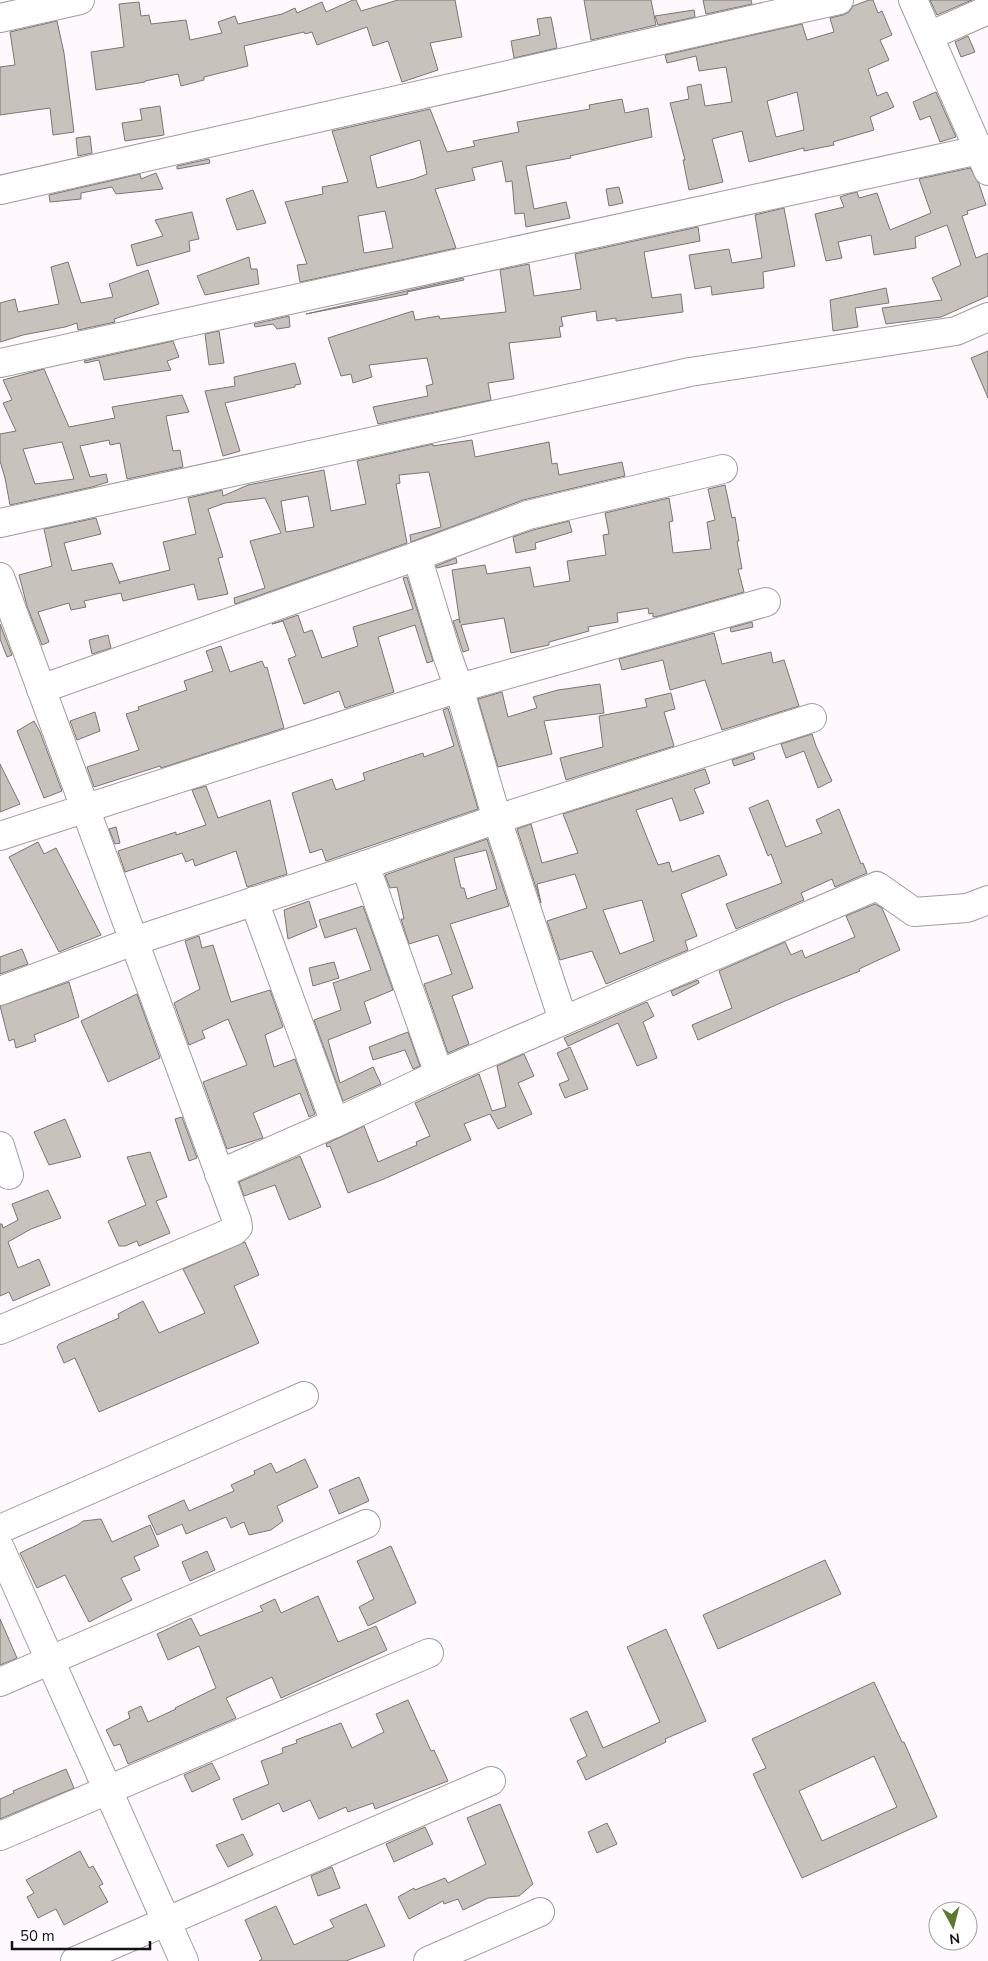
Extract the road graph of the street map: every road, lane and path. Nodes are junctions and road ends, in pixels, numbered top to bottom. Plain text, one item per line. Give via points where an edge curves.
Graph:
1 (80, 0) edge
2 (839, 0) edge
3 (913, 0) edge
4 (988, 10) edge
5 (0, 18) edge
6 (928, 36) junction
7 (983, 161) edge
8 (0, 190) edge
9 (988, 316) edge
10 (0, 362) edge
11 (723, 469) dead end
12 (0, 523) edge
13 (417, 556) junction
14 (0, 577) edge
15 (766, 602) dead end
16 (6, 615) edge
17 (459, 688) junction
18 (41, 689) junction
19 (812, 718) dead end
20 (85, 808) junction
21 (497, 819) junction
22 (0, 836) edge
23 (365, 865) junction
24 (988, 900) edge
25 (254, 901) junction
26 (134, 941) junction
27 (0, 991) edge
28 (563, 1020) junction
29 (439, 1074) junction
30 (336, 1123) junction
31 (0, 1146) edge
32 (219, 1174) junction
33 (9, 1175) dead end
34 (0, 1330) edge
35 (304, 1396) dead end
36 (366, 1524) dead end
37 (0, 1529) edge
38 (0, 1548) edge
39 (429, 1653) dead end
40 (50, 1660) junction
41 (0, 1682) edge
42 (491, 1781) dead end
43 (109, 1790) junction
44 (0, 1836) edge
45 (540, 1912) dead end
46 (166, 1921) junction
47 (75, 1961) edge
48 (184, 1961) edge
49 (428, 1961) edge

1 - 5 street
2 - 8 street
3 - 6 street
4 - 6 street
6 - 7 street
7 - 10 street
9 - 12 street via 956,331 690,372
11 - 13 street via 528,515
13 - 17 street
13 - 18 street
14 - 16 street
15 - 17 street
16 - 18 street
17 - 20 street
17 - 21 street
18 - 20 street
19 - 21 street
20 - 22 street
20 - 26 street
21 - 23 street
21 - 28 street
23 - 25 street
23 - 29 street
24 - 28 street via 967,908 914,912 877,886
25 - 26 street
25 - 30 street
26 - 27 street
26 - 32 street
28 - 29 street
29 - 30 street
30 - 32 street
31 - 33 street
32 - 34 street via 237,1220 238,1227 234,1231
35 - 37 street
36 - 40 street
38 - 40 street
39 - 43 street
40 - 41 street
40 - 43 street
42 - 46 street
43 - 44 street
43 - 46 street
45 - 49 street
46 - 47 street
46 - 48 street

